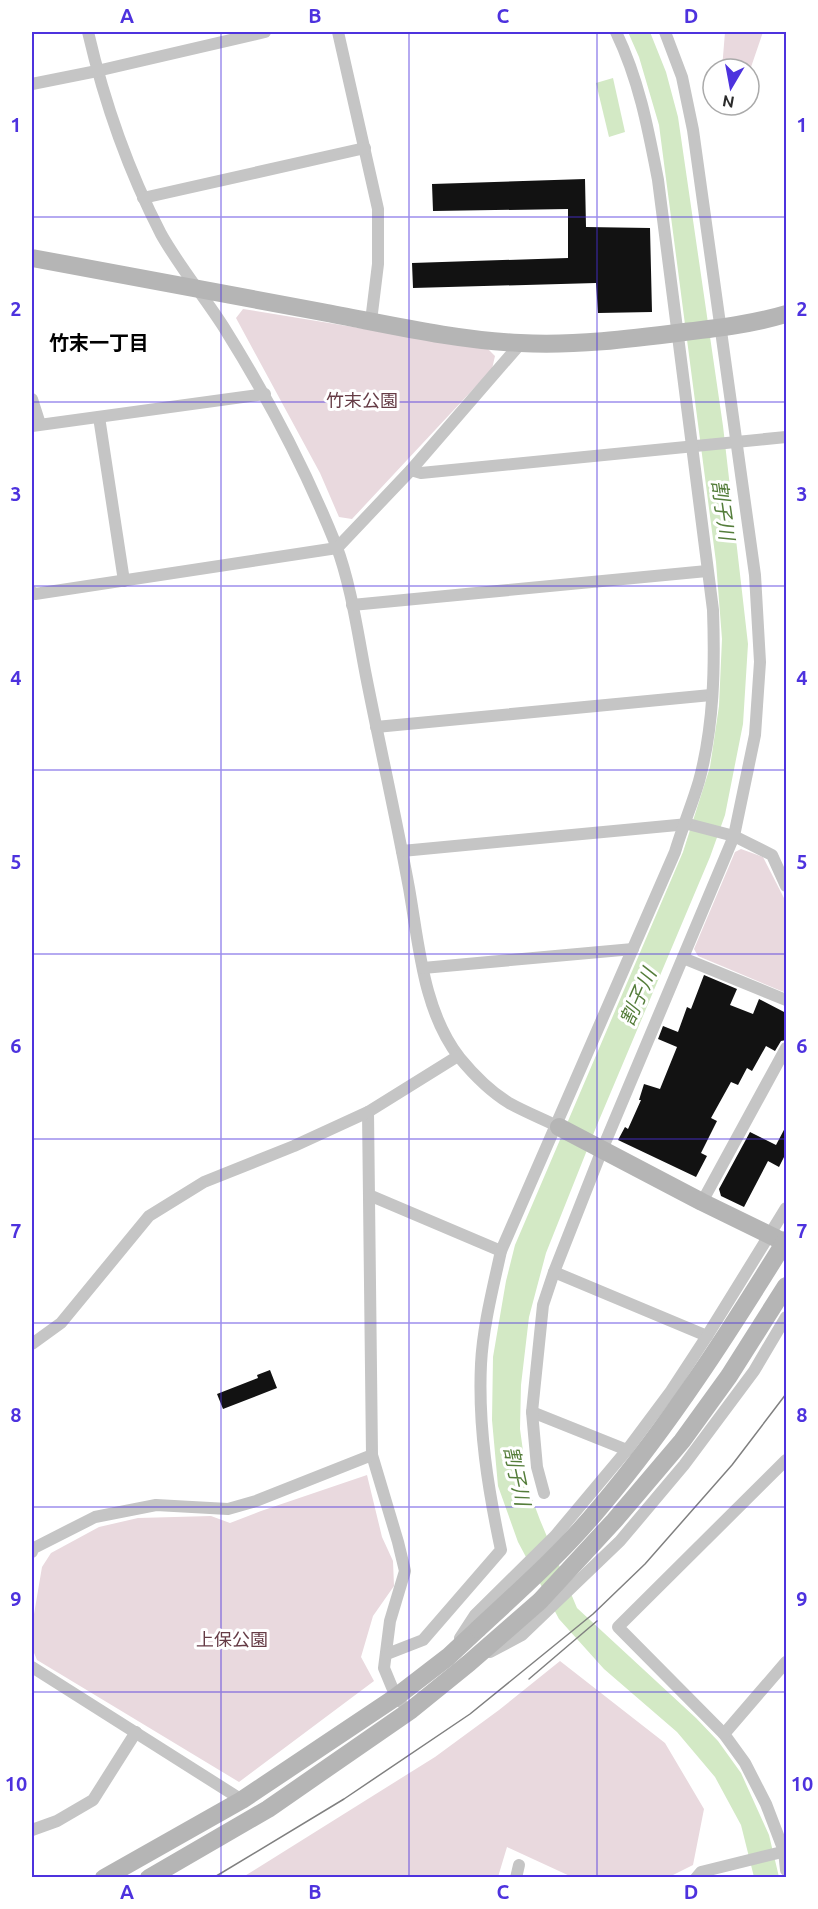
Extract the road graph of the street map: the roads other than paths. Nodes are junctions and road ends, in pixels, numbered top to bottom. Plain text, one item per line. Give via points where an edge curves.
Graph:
1 (88, 32) edge
2 (264, 32) edge
3 (338, 32) edge
4 (616, 32) edge
5 (665, 32) edge
6 (97, 71) junction
7 (32, 84) edge
8 (365, 148) junction
9 (143, 198) junction
10 (32, 258) edge
11 (198, 288) junction
12 (786, 314) edge
13 (371, 321) junction
14 (718, 328) junction
15 (679, 333) junction
16 (521, 343) junction
17 (265, 394) junction
18 (32, 399) edge
19 (99, 417) junction
20 (36, 425) edge
21 (786, 437) edge
22 (734, 442) junction
23 (694, 447) junction
24 (411, 470) junction
25 (337, 548) junction
26 (707, 571) junction
27 (123, 580) junction
28 (32, 592) edge
29 (352, 605) junction
30 (711, 695) junction
31 (376, 727) junction
32 (686, 824) junction
33 (731, 835) junction
34 (402, 851) junction
35 (786, 886) edge
36 (633, 949) junction
37 (683, 958) junction
38 (423, 968) junction
39 (786, 1000) edge
40 (786, 1048) edge
41 (458, 1056) junction
42 (368, 1112) junction
43 (557, 1125) junction
44 (598, 1148) junction
45 (369, 1195) junction
46 (702, 1202) junction
47 (786, 1208) edge
48 (781, 1239) edge
49 (501, 1251) junction
50 (554, 1272) junction
51 (786, 1286) edge
52 (786, 1317) edge
53 (707, 1336) junction
54 (32, 1344) edge
55 (532, 1412) junction
56 (627, 1450) junction
57 (372, 1455) junction
58 (786, 1463) edge
59 (544, 1493) dead end
60 (32, 1549) edge
61 (387, 1654) junction
62 (448, 1657) junction
63 (786, 1662) edge
64 (469, 1663) junction
65 (32, 1667) edge
66 (773, 1678) junction
67 (786, 1680) edge
68 (396, 1697) junction
69 (411, 1710) junction
70 (136, 1732) junction
71 (724, 1734) junction
72 (242, 1800) junction
73 (32, 1830) edge
74 (785, 1851) edge
75 (786, 1870) edge
76 (104, 1878) edge
77 (149, 1878) edge
78 (696, 1878) edge

1 - 6 street
2 - 6 street
3 - 8 street
4 - 15 street via 630,61 646,116
5 - 14 street via 682,77 693,130
6 - 7 street
6 - 9 street
8 - 9 street
8 - 13 street via 378,210 378,264
9 - 11 street
10 - 11 street
11 - 13 street
11 - 17 street
12 - 14 street
13 - 16 street
14 - 15 street
14 - 22 street
15 - 16 street
15 - 23 street
16 - 24 street
17 - 19 street
17 - 25 street
18 - 20 street
19 - 20 street
19 - 27 street
21 - 22 street
22 - 23 street
22 - 33 street via 755,574 760,662 755,735
23 - 24 street via 421,473
23 - 26 street
24 - 25 street
25 - 27 street
25 - 29 street
26 - 29 street
26 - 30 street via 714,640
27 - 28 street
29 - 31 street
30 - 31 street
30 - 32 street via 699,781
31 - 34 street
32 - 33 street
32 - 34 street
32 - 36 street
33 - 35 street via 772,855
33 - 37 street
34 - 38 street
36 - 38 street
36 - 43 street
37 - 39 street
37 - 44 street
38 - 41 street via 436,1017
40 - 46 street
41 - 42 street
41 - 43 street via 509,1103
42 - 45 street
42 - 54 street via 204,1182 148,1216 61,1323
43 - 44 street
43 - 49 street
44 - 46 street
44 - 50 street
45 - 49 street
45 - 57 street
46 - 48 street
47 - 48 street
48 - 53 street
48 - 62 street, bridge via 707,1365 600,1508 536,1575
49 - 61 street via 487,1312 481,1364 484,1450 501,1550 423,1640
50 - 53 street
50 - 55 street via 543,1305
51 - 64 street via 682,1441 540,1601
52 - 64 street via 754,1371 684,1465 620,1541 522,1635
53 - 56 street
55 - 56 street
55 - 59 street via 537,1467
56 - 62 street via 555,1536 475,1615
57 - 60 street via 256,1502 228,1509 156,1505 95,1517
57 - 61 street via 405,1571 390,1621
58 - 71 street via 618,1627
61 - 68 street via 384,1668
62 - 68 street
63 - 66 street
64 - 69 street
65 - 70 street
66 - 67 street
66 - 71 street
68 - 69 street
68 - 72 street
69 - 77 street via 268,1809
70 - 72 street
70 - 73 street via 93,1800
71 - 74 street via 766,1804
72 - 76 street
74 - 75 street
74 - 78 street via 702,1872

